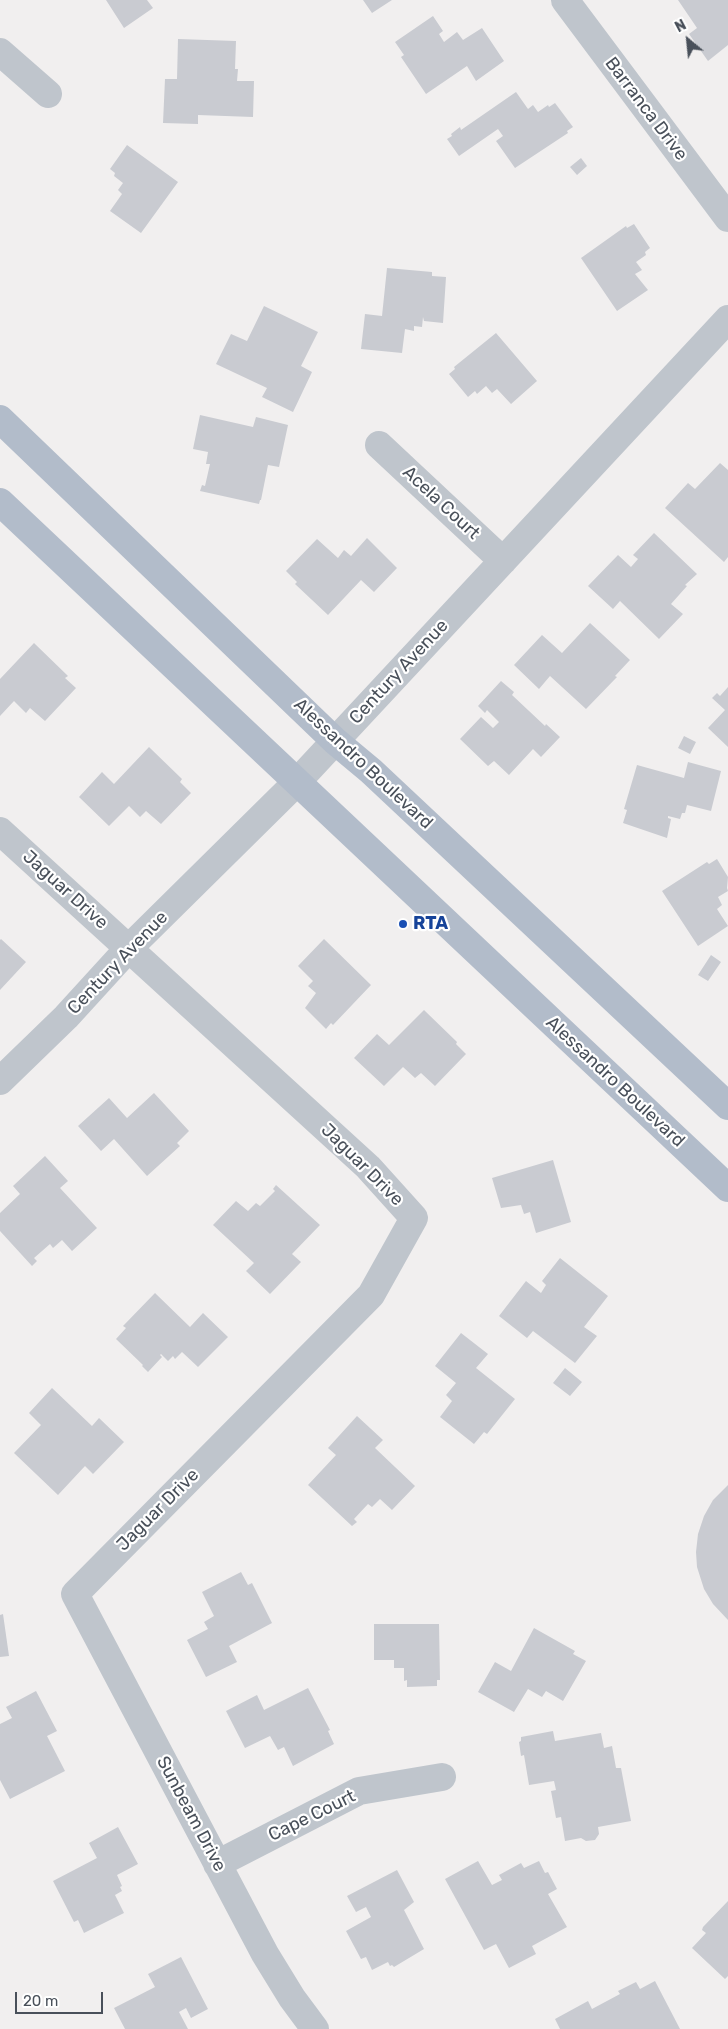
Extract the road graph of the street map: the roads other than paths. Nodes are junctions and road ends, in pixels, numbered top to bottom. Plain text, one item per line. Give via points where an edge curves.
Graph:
1 (565, 0) edge
2 (0, 52) edge
3 (48, 94) dead end
4 (728, 218) edge
5 (728, 319) edge
6 (0, 419) edge
7 (379, 445) dead end
8 (0, 502) edge
9 (503, 561) junction
10 (335, 741) junction
11 (296, 783) junction
12 (0, 831) edge
13 (129, 948) junction
14 (0, 1081) edge
15 (728, 1106) edge
16 (728, 1188) edge
17 (75, 1594) joint
18 (442, 1777) dead end
19 (217, 1864) junction
20 (315, 2029) edge

1 - 4 street, Barranca Drive
2 - 3 street
5 - 9 street, Century Avenue
6 - 10 main road, Alessandro Boulevard
7 - 9 street, Acela Court
8 - 11 main road, Alessandro Boulevard
9 - 10 street, Century Avenue
10 - 11 street, Century Avenue
10 - 15 main road, Alessandro Boulevard via 371,771
11 - 13 street, Century Avenue
11 - 16 main road, Alessandro Boulevard
12 - 13 street, Jaguar Drive
13 - 14 street, Century Avenue
13 - 17 street, Jaguar Drive via 368,1167 414,1218 370,1295
17 - 19 street, Sunbeam Drive
18 - 19 street, Cape Court via 359,1791
19 - 20 street, Sunbeam Drive via 265,1954

